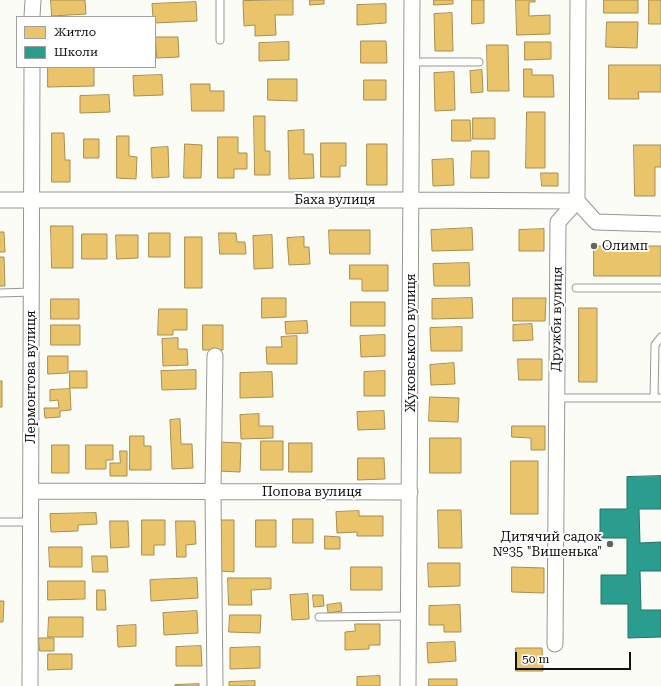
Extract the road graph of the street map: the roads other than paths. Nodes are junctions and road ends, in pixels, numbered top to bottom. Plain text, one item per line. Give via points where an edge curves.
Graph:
1 (32, 0) edge
2 (220, 0) edge
3 (412, 0) edge
4 (578, 0) edge
5 (32, 16) edge
6 (220, 40) dead end
7 (412, 62) junction
8 (478, 62) dead end
9 (32, 68) edge
10 (0, 200) edge
11 (32, 200) junction
12 (411, 200) junction
13 (577, 201) junction
14 (661, 224) edge
15 (576, 288) dead end
16 (661, 288) edge
17 (0, 292) edge
18 (32, 292) junction
19 (661, 337) edge
20 (215, 356) dead end
21 (556, 398) junction
22 (657, 398) edge
23 (31, 491) junction
24 (214, 492) junction
25 (410, 492) junction
26 (0, 522) edge
27 (31, 522) junction
28 (409, 616) junction
29 (319, 617) dead end
30 (555, 644) dead end
31 (30, 686) edge
32 (215, 686) edge
33 (408, 686) edge

1 - 5 street
2 - 6 lane
3 - 7 street, Жуковського вулиця
4 - 13 street
7 - 8 lane
7 - 12 street, Жуковського вулиця
9 - 11 street, Лермонтова вулиця
10 - 11 street, Баха вулиця
11 - 12 street, Баха вулиця
11 - 18 street, Лермонтова вулиця
12 - 13 street, Баха вулиця
12 - 25 street, Жуковського вулиця
13 - 14 street via 596,222
13 - 21 street, Дружби вулиця via 558,222
15 - 16 lane
17 - 18 lane
18 - 23 street, Лермонтова вулиця
19 - 22 lane via 655,345
20 - 24 street
21 - 22 lane
21 - 30 street, Дружби вулиця
23 - 24 street, Попова вулиця
23 - 27 street, Лермонтова вулиця
24 - 25 street, Попова вулиця
24 - 32 street
25 - 28 street, Жуковського вулиця
26 - 27 lane
27 - 31 street, Лермонтова вулиця
28 - 29 lane
28 - 33 street, Жуковського вулиця

